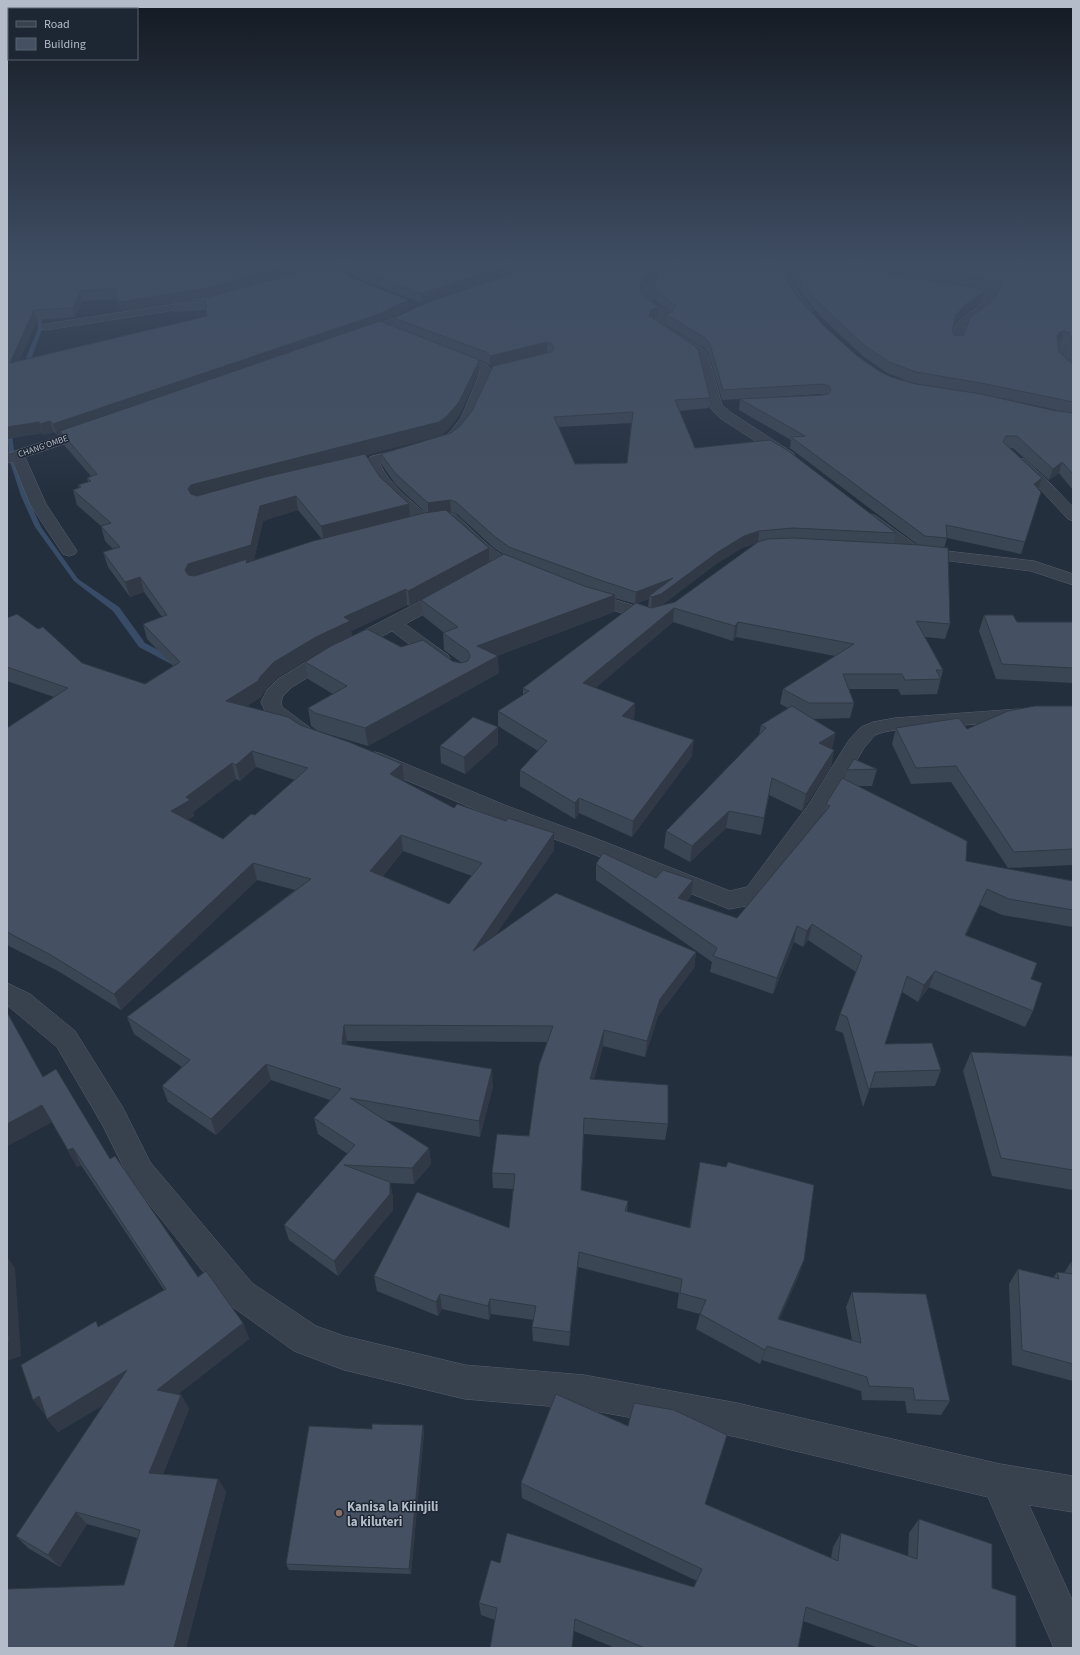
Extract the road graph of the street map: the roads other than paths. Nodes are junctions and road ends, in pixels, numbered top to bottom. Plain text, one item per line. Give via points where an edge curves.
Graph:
1 (680, 340) edge
2 (1061, 346) dead end
3 (440, 350) edge
4 (1073, 369) edge
5 (731, 405) dead end
6 (716, 406) junction
7 (104, 425) edge
8 (1008, 452) edge
9 (12, 457) edge
10 (375, 460) junction
11 (797, 462) edge
12 (360, 463) edge
13 (860, 510) edge
14 (1073, 516) edge
15 (69, 551) dead end
16 (887, 551) edge
17 (916, 553) junction
18 (503, 563) junction
19 (486, 573) edge
20 (539, 577) edge
21 (1073, 580) edge
22 (461, 587) edge
23 (575, 591) edge
24 (673, 607) edge
25 (394, 624) junction
26 (455, 669) edge
27 (1073, 714) edge
28 (317, 738) edge
29 (359, 752) edge
30 (7, 993) edge
31 (1000, 1482) junction
32 (1073, 1494) edge
33 (1073, 1646) edge

1 - 6 street via 704,358
2 - 4 street via 1063,361
3 - 10 street via 492,370 479,388 474,404 455,435
5 - 6 street
6 - 11 street via 725,415
7 - 9 street, CHANG'OMBE
8 - 14 street
9 - 15 street via 38,504
10 - 12 street
10 - 18 street via 374,469 416,523 451,518 487,552
13 - 17 street
16 - 17 street
17 - 21 street via 1034,566
18 - 19 street
18 - 20 street
22 - 25 street
23 - 24 street via 650,616 667,612
25 - 26 street
25 - 28 street via 326,658 285,683 274,694 271,702 273,709 310,736
27 - 29 street via 1019,715 895,724 868,731 817,809 755,893 729,900 499,811
30 - 31 street via 21,1001 66,1039 140,1171 241,1294 306,1339 344,1353 465,1382 584,1392 737,1420
31 - 32 street
31 - 33 street

